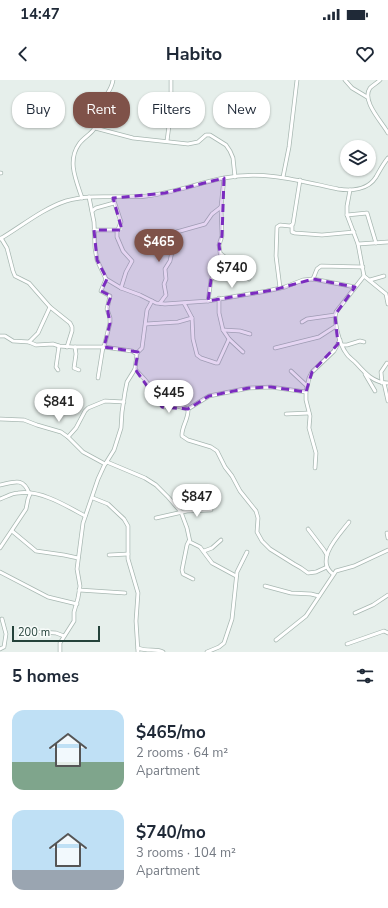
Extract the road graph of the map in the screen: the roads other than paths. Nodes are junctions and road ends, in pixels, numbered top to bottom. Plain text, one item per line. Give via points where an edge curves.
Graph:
1 (114, 80) edge
2 (171, 80) edge
3 (297, 80) edge
4 (345, 80) edge
5 (380, 80) edge
6 (109, 92) edge
7 (367, 97) junction
8 (95, 128) joint
9 (388, 133) edge
10 (167, 141) junction
11 (388, 158) edge
12 (235, 177) junction
13 (283, 177) junction
14 (224, 178) junction
15 (300, 180) junction
16 (350, 190) junction
17 (90, 197) junction
18 (82, 198) junction
19 (113, 198) junction
20 (114, 202) junction
21 (221, 207) junction
22 (92, 212) junction
23 (347, 215) junction
24 (292, 225) junction
25 (94, 230) junction
26 (118, 230) junction
27 (354, 232) junction
28 (0, 239) edge
29 (388, 242) edge
30 (376, 243) junction
31 (358, 244) junction
32 (220, 253) junction
33 (234, 264) junction
34 (363, 267) junction
35 (364, 276) junction
36 (384, 276) dead end
37 (228, 278) dead end
38 (249, 279) dead end
39 (313, 279) junction
40 (106, 280) junction
41 (370, 280) junction
42 (355, 287) junction
43 (121, 288) junction
44 (280, 288) junction
45 (219, 298) junction
46 (208, 300) junction
47 (152, 301) junction
48 (388, 301) edge
49 (160, 303) junction
50 (184, 303) junction
51 (388, 304) edge
52 (50, 307) junction
53 (335, 315) junction
54 (192, 318) junction
55 (302, 322) dead end
56 (146, 324) junction
57 (336, 326) junction
58 (222, 330) junction
59 (250, 334) dead end
60 (0, 336) edge
61 (228, 338) junction
62 (340, 340) junction
63 (29, 342) junction
64 (364, 342) dead end
65 (342, 345) junction
66 (59, 346) junction
67 (66, 347) junction
68 (104, 347) junction
69 (75, 348) junction
70 (275, 348) dead end
71 (243, 352) dead end
72 (136, 353) junction
73 (387, 363) dead end
74 (135, 369) junction
75 (58, 370) dead end
76 (79, 370) dead end
77 (291, 371) dead end
78 (364, 373) junction
79 (98, 378) dead end
80 (385, 383) edge
81 (307, 386) junction
82 (178, 387) dead end
83 (375, 391) dead end
84 (306, 392) junction
85 (388, 400) edge
86 (124, 402) junction
87 (175, 406) junction
88 (188, 409) junction
89 (309, 413) junction
90 (286, 414) dead end
91 (0, 419) edge
92 (68, 436) junction
93 (106, 463) junction
94 (315, 468) dead end
95 (0, 485) edge
96 (30, 493) junction
97 (92, 498) junction
98 (0, 499) edge
99 (211, 510) dead end
100 (181, 512) junction
101 (85, 516) junction
102 (156, 518) dead end
103 (348, 522) dead end
104 (308, 529) dead end
105 (12, 531) junction
106 (387, 533) dead end
107 (388, 538) edge
108 (220, 540) dead end
109 (189, 541) junction
110 (1, 543) edge
111 (0, 548) edge
112 (388, 550) edge
113 (204, 551) junction
114 (248, 552) dead end
115 (128, 554) junction
116 (327, 555) junction
117 (109, 556) dead end
118 (78, 558) junction
119 (327, 567) junction
120 (0, 572) edge
121 (333, 574) junction
122 (236, 576) junction
123 (192, 578) dead end
124 (265, 586) dead end
125 (79, 590) junction
126 (125, 593) dead end
127 (388, 595) edge
128 (319, 596) junction
129 (77, 604) junction
130 (355, 613) dead end
131 (2, 619) dead end
132 (40, 632) dead end
133 (388, 633) edge
134 (64, 636) junction
135 (276, 640) dead end
136 (347, 644) dead end
137 (138, 648) junction
138 (0, 649) edge
139 (60, 652) edge
140 (138, 652) edge
141 (163, 652) edge
142 (207, 652) edge

1 - 6 street
2 - 10 street
3 - 13 street
4 - 7 street via 352,88
5 - 7 street via 370,89
7 - 9 street
8 - 10 street via 133,138
8 - 18 street via 79,144 73,158 74,177
10 - 12 street via 190,144 210,135 226,145 230,151
11 - 16 street via 374,181
12 - 13 street
12 - 14 street
13 - 15 street
14 - 19 street via 165,193
14 - 21 street
15 - 16 street
15 - 24 street
16 - 23 street
17 - 18 street
17 - 19 street
17 - 22 street
18 - 28 street via 66,201 48,209
19 - 20 street
20 - 22 street
20 - 26 street via 120,219 121,226
21 - 32 street
21 - 49 street via 205,224 173,233 174,247 165,269 166,295
22 - 25 street
23 - 27 street
23 - 30 street via 367,213
24 - 27 street via 292,232 295,233 322,235
24 - 44 street via 277,227 276,256
25 - 26 street
25 - 40 street via 97,260
26 - 43 street via 123,251 132,261
27 - 31 street
28 - 52 street via 7,248 15,276 29,283
29 - 30 street
30 - 31 street
31 - 34 street
32 - 33 street
32 - 46 street via 220,262 211,280
33 - 37 street
33 - 38 street
34 - 35 street
34 - 39 street via 320,266
35 - 41 street
35 - 42 street
36 - 41 street
39 - 42 street
39 - 44 street
40 - 43 street
40 - 68 street via 101,291 110,298 107,307 110,323
41 - 48 street via 386,294
42 - 53 street
43 - 47 street
44 - 45 street
45 - 46 street
45 - 58 street
46 - 50 street
47 - 49 street
47 - 56 street via 147,310
48 - 51 street
49 - 50 street
50 - 54 street
52 - 63 street via 38,333
52 - 67 street via 72,327
53 - 55 street
53 - 57 street
54 - 56 street via 178,322
54 - 61 street via 196,352 201,358 217,363
56 - 72 street via 142,348
57 - 62 street
57 - 70 street via 318,337
58 - 59 street
58 - 61 street
60 - 63 street via 13,341
61 - 71 street
62 - 65 street
62 - 81 street via 334,351 312,372
63 - 66 street via 36,345
64 - 65 street
65 - 78 street
66 - 67 street
66 - 75 street via 56,367
67 - 69 street
68 - 69 street
68 - 72 street
68 - 79 street
69 - 76 street via 74,368
72 - 74 street
73 - 80 street via 381,372
74 - 86 street via 127,382
74 - 87 street via 153,390 162,407
77 - 81 street
78 - 80 street via 373,380
78 - 83 street
80 - 85 street
81 - 84 street
82 - 87 street via 173,391
84 - 88 street via 271,387 249,388 209,396
84 - 89 street
86 - 92 street via 105,401 88,408
86 - 93 street via 122,428
87 - 88 street
88 - 119 street via 182,436 217,451 240,491 256,511 258,535 266,546 308,573
89 - 90 street
89 - 94 street via 309,428 316,453
91 - 92 street via 24,420
92 - 93 street via 83,452
93 - 97 street
93 - 100 street via 156,485
95 - 96 street via 20,482
96 - 98 street via 16,493
96 - 101 street via 62,504
96 - 105 street via 26,509
97 - 101 street
97 - 115 street via 108,504 127,522
99 - 100 street
100 - 102 street
100 - 109 street
101 - 118 street
103 - 116 street
104 - 116 street
105 - 110 street
105 - 118 street via 36,551
106 - 107 street
108 - 113 street via 212,548
109 - 113 street
109 - 123 street via 182,570 183,574
110 - 111 street
112 - 121 street
113 - 122 street via 212,563
114 - 122 street
115 - 117 street
115 - 137 street via 139,600 136,621
116 - 119 street
118 - 125 street via 76,570
119 - 121 street
120 - 129 street via 48,597
121 - 128 street
122 - 142 street via 232,619 224,644
124 - 128 street via 291,593
125 - 126 street
125 - 129 street
127 - 130 street
128 - 135 street via 306,616
129 - 134 street via 73,623
131 - 138 street via 6,634 4,647
132 - 134 street
133 - 136 street via 384,631
134 - 139 street via 60,643
137 - 140 street
137 - 141 street via 147,652

